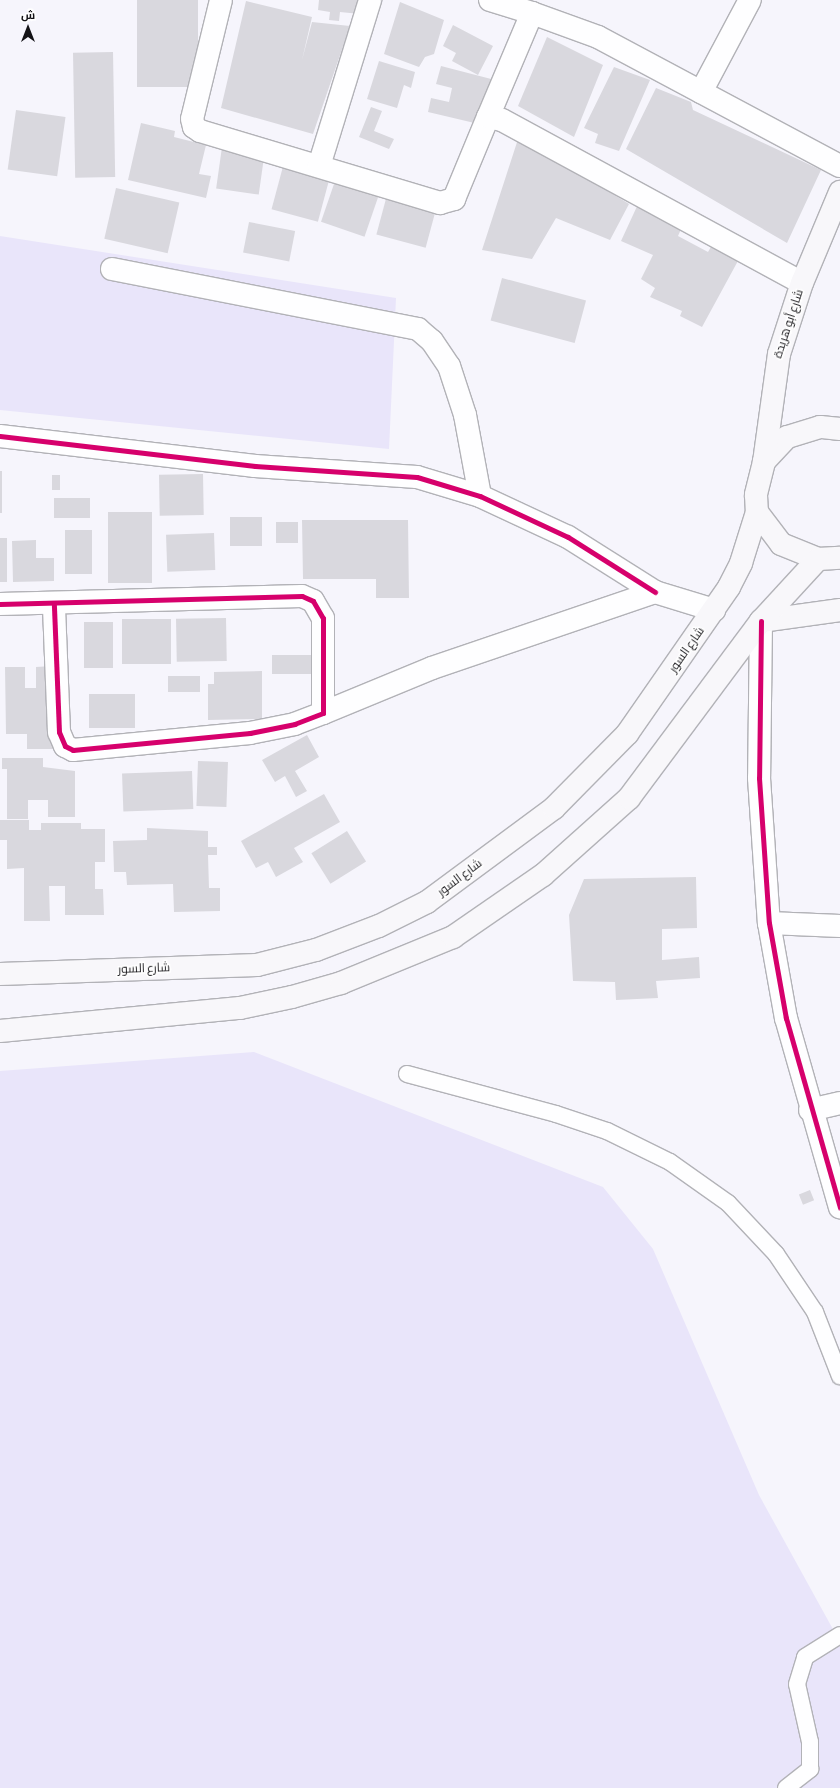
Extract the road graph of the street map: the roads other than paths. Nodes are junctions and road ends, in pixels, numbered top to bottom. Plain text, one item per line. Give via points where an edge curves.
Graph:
1 (221, 0) edge
2 (370, 0) edge
3 (490, 0) edge
4 (750, 0) edge
5 (532, 14) junction
6 (701, 92) junction
7 (488, 117) junction
8 (319, 166) junction
9 (840, 166) edge
10 (840, 192) edge
11 (112, 269) dead end
12 (802, 283) junction
13 (840, 429) edge
14 (0, 436) edge
15 (764, 462) junction
16 (480, 496) junction
17 (757, 512) junction
18 (834, 560) edge
19 (655, 592) junction
20 (0, 604) edge
21 (54, 605) junction
22 (714, 610) junction
23 (840, 610) edge
24 (761, 621) junction
25 (323, 713) junction
26 (769, 923) junction
27 (840, 926) edge
28 (0, 974) edge
29 (0, 1031) edge
30 (407, 1074) dead end
31 (840, 1103) edge
32 (810, 1110) junction
33 (840, 1207) edge
34 (840, 1376) edge
35 (840, 1635) edge
36 (786, 1788) edge

1 - 8 street via 196,100 194,127
2 - 8 street
3 - 5 street
4 - 6 street
5 - 6 street via 598,37
5 - 7 street
6 - 9 street
7 - 8 street via 456,195 448,202 410,196
7 - 12 street via 502,120
10 - 12 main road, شارع أبو هريدة
11 - 16 street via 418,329 432,341 449,366 465,415
12 - 15 main road, شارع أبو هريدة via 774,374
13 - 15 main road via 803,430 774,448
14 - 16 street via 248,466 417,477
15 - 17 main road, شارع السور via 758,478
16 - 19 street via 568,536
17 - 18 main road via 781,544
17 - 22 main road, شارع السور via 742,563
18 - 24 main road
19 - 22 street
19 - 25 street via 432,668
20 - 21 street
21 - 25 street via 302,596 313,601 323,618
21 - 25 street via 59,732 65,746 73,750 250,734 296,724
22 - 28 main road, شارع السور via 648,707 604,761 554,808 427,902 379,926 316,950 258,965
23 - 24 main road
24 - 26 street via 759,778
24 - 29 main road via 629,798 543,876 453,937 341,983 240,1008
26 - 27 street
26 - 32 street via 786,1018
30 - 34 lane via 556,1114 607,1131 670,1162 728,1203 776,1254 815,1312
31 - 32 street
32 - 33 street
35 - 36 lane via 805,1657 797,1684 810,1742 810,1769

